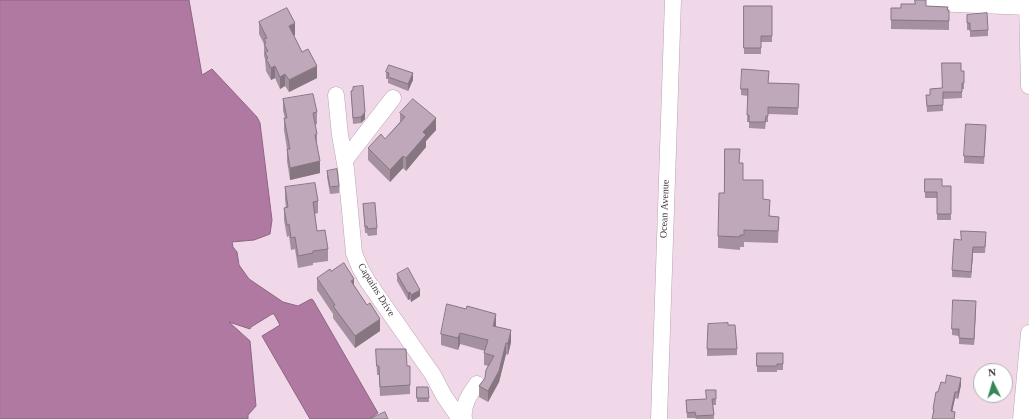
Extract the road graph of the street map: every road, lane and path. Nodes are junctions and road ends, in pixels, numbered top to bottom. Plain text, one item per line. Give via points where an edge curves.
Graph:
1 (673, 0) edge
2 (933, 3) dead end
3 (1028, 4) edge
4 (1029, 86) edge
5 (336, 95) dead end
6 (393, 98) dead end
7 (345, 160) junction
8 (1029, 333) edge
9 (476, 384) dead end
10 (460, 419) edge
11 (464, 419) edge
12 (659, 419) edge
13 (1021, 419) edge

1 - 12 street, Ocean Avenue
2 - 3 street
3 - 4 street
5 - 7 street, Captains Drive
6 - 7 street
7 - 10 street, Captains Drive via 354,253 360,268
8 - 13 street
9 - 11 street via 462,412

